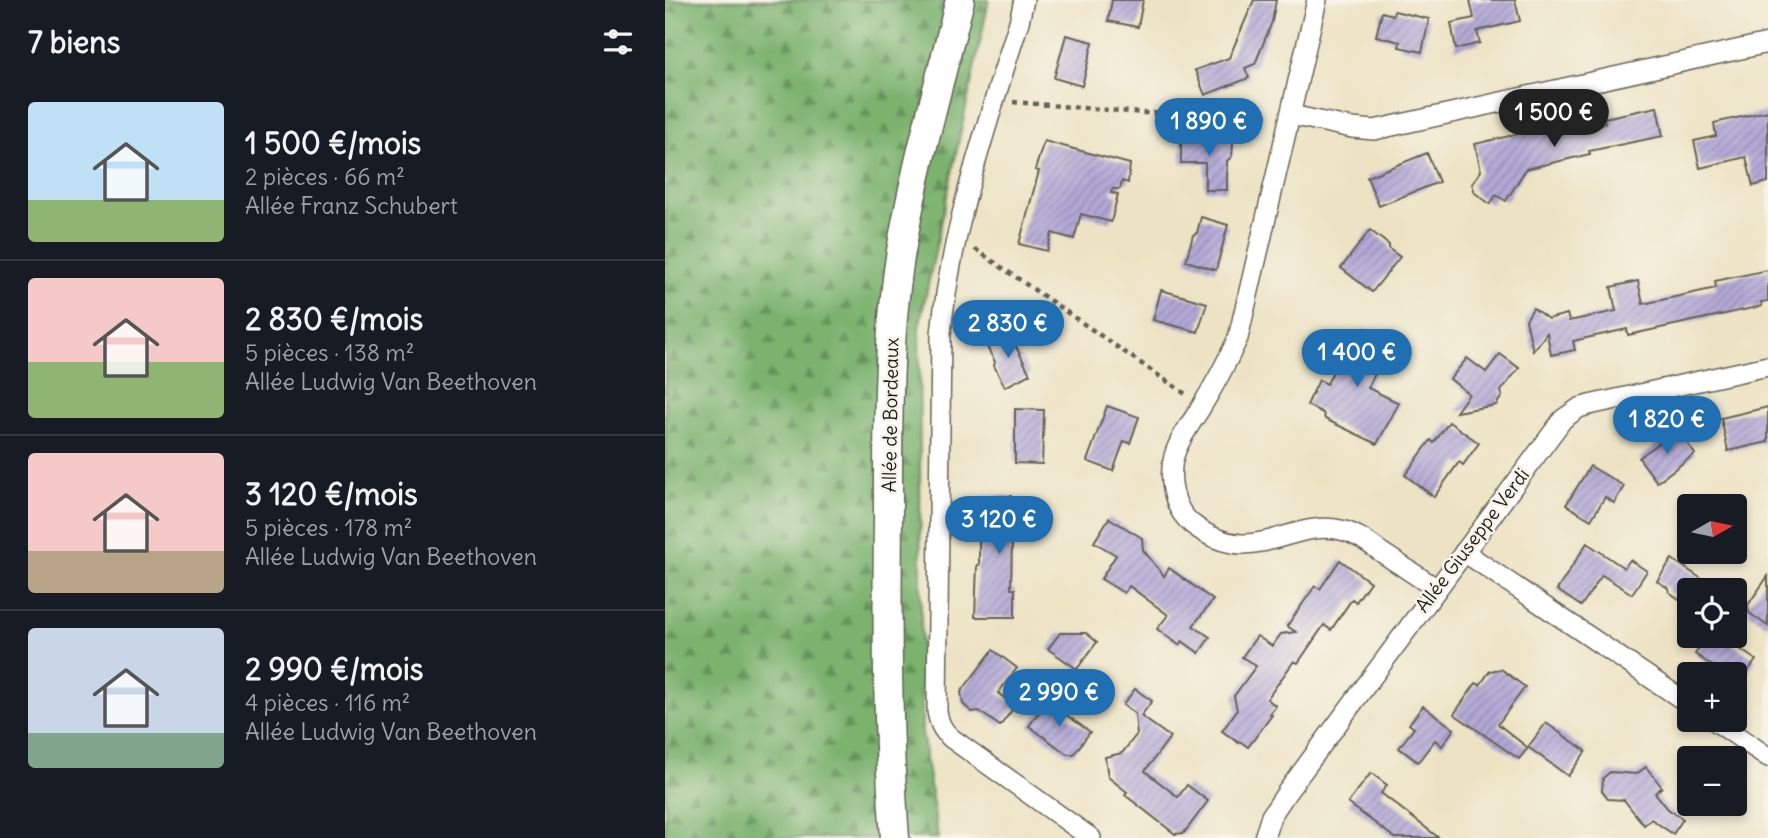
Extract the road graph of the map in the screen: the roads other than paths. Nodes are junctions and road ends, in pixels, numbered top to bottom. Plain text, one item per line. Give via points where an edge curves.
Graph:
1 (960, 0) edge
2 (1024, 0) edge
3 (1317, 0) edge
4 (1768, 43) edge
5 (1291, 115) junction
6 (1768, 366) edge
7 (1464, 552) junction
8 (1437, 589) junction
9 (1677, 696) edge
10 (1731, 732) edge
11 (1768, 757) edge
12 (895, 838) edge
13 (1091, 838) edge
14 (1264, 838) edge

1 - 12 main road, Allée de Bordeaux via 911,201 893,318 887,671
2 - 13 street via 975,164 944,303 937,711 943,731 951,738
3 - 5 street
4 - 5 street via 1374,130
5 - 8 street via 1238,338 1174,457 1173,492 1186,519 1219,540 1255,543 1305,530 1340,530 1356,535
6 - 7 street, Allée Giuseppe Verdi via 1589,405 1571,413
7 - 8 street, Allée Giuseppe Verdi
7 - 9 street
8 - 14 street, Allée Giuseppe Verdi via 1286,792
10 - 11 street

